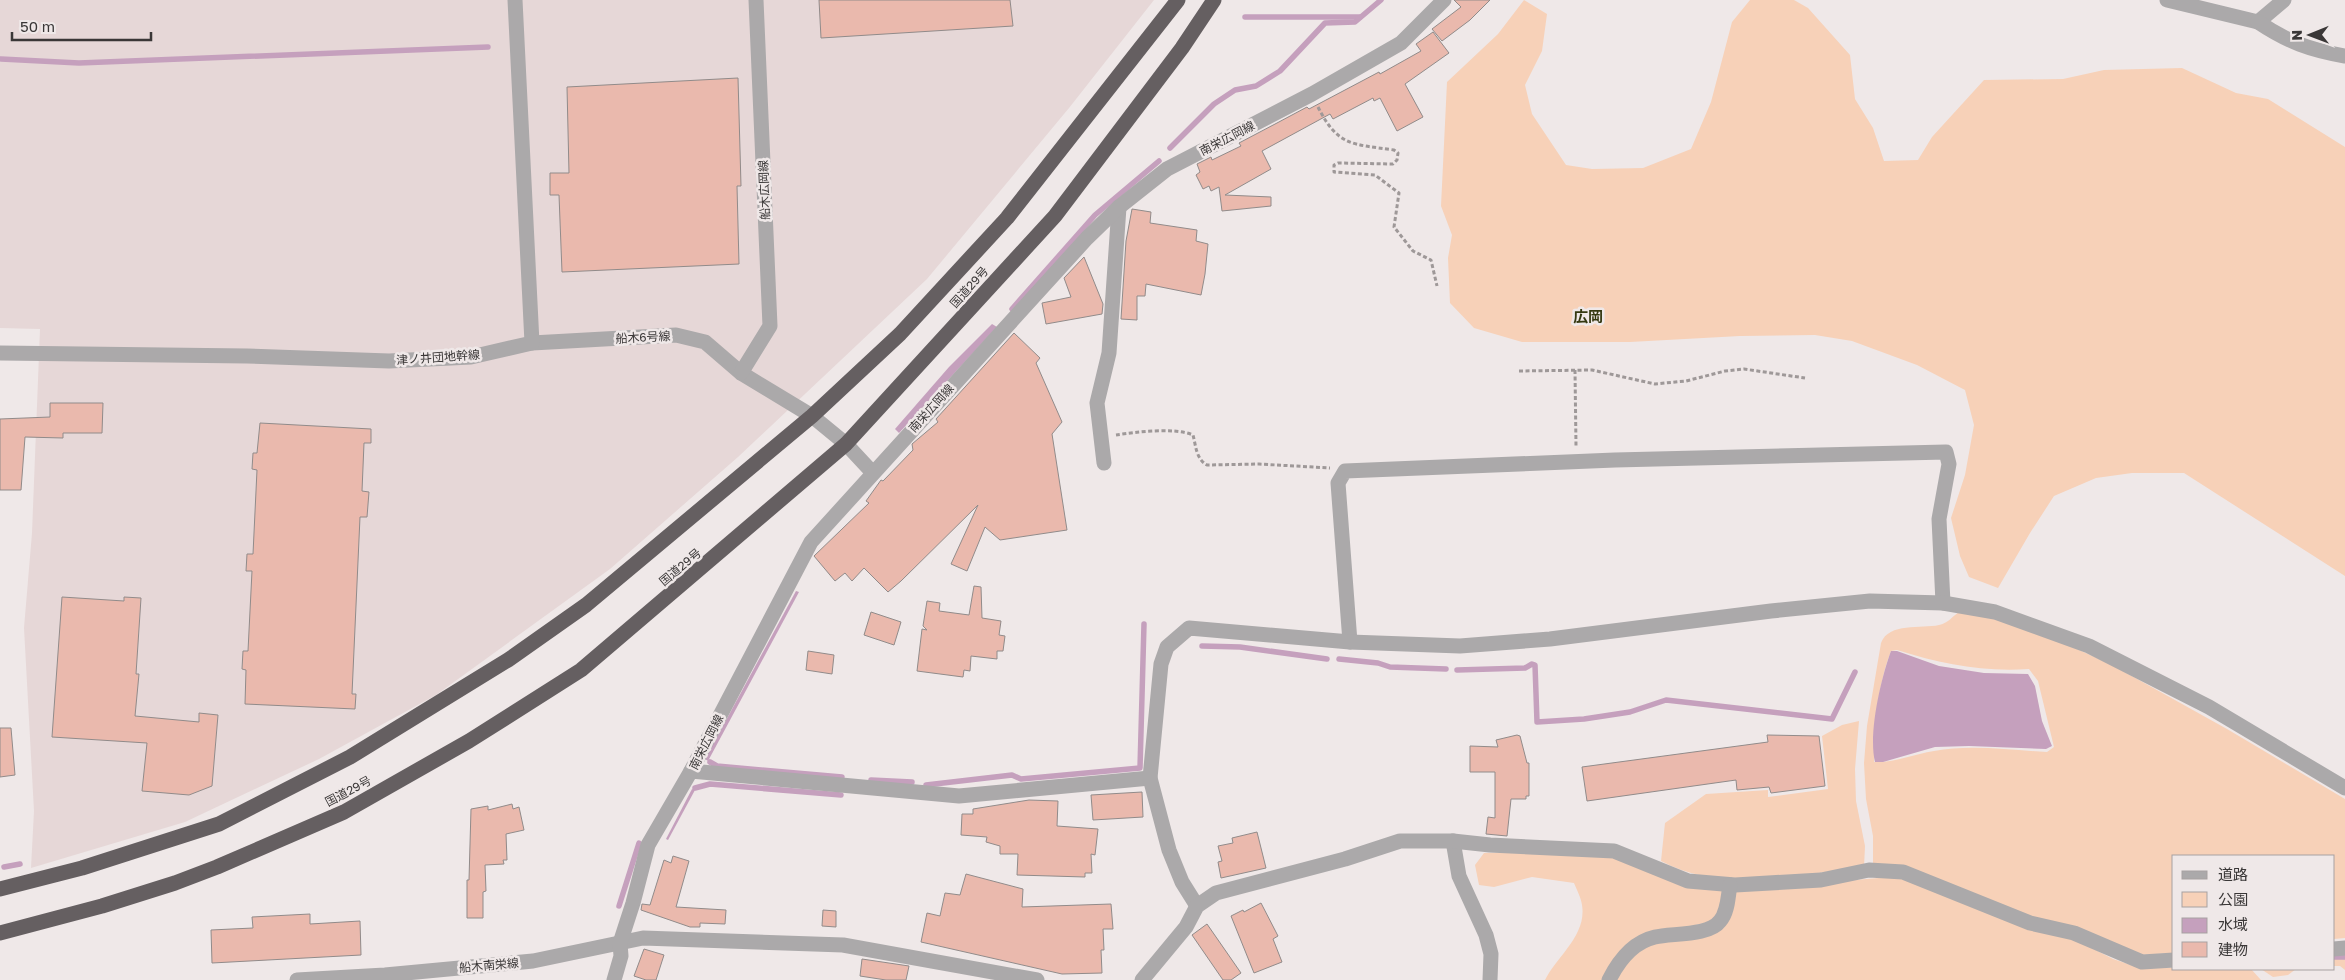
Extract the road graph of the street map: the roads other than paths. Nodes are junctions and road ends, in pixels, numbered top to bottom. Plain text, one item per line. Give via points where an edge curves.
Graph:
1 (515, 0) edge
2 (756, 0) edge
3 (1178, 0) edge
4 (1214, 0) edge
5 (1444, 0) edge
6 (2167, 0) edge
7 (2284, 0) edge
8 (2258, 22) junction
9 (2345, 56) edge
10 (1120, 207) junction
11 (532, 343) junction
12 (0, 353) edge
13 (741, 373) junction
14 (812, 416) junction
15 (846, 444) junction
16 (1104, 463) dead end
17 (872, 472) junction
18 (1943, 603) junction
19 (1350, 642) junction
20 (691, 771) junction
21 (1150, 778) junction
22 (2345, 788) edge
23 (1453, 841) junction
24 (1730, 884) junction
25 (0, 889) edge
26 (1197, 906) junction
27 (0, 933) edge
28 (620, 943) junction
29 (2172, 960) edge
30 (296, 980) edge
31 (614, 980) edge
32 (1037, 980) edge
33 (1142, 980) edge
34 (1490, 980) edge
35 (1608, 980) edge

1 - 11 street
2 - 13 street, 船木広岡線 via 770,326
3 - 14 highway, 国道29号 via 1007,218 900,334
4 - 15 highway, 国道29号 via 1182,48 1055,216
5 - 10 street, 南栄広岡線 via 1401,42 1312,94 1167,168
6 - 8 street
7 - 8 street
8 - 9 street via 2312,50
10 - 16 street via 1109,353 1097,403
10 - 17 street, 南栄広岡線 via 1087,238
11 - 12 street, 津ノ井団地幹線 via 471,357 389,361
11 - 13 street, 船木6号線 via 676,335 704,342
13 - 14 street, 船木6号線
14 - 15 street, 船木6号線
14 - 25 highway, 国道29号 via 586,605 508,660 350,757 219,824 82,868
15 - 17 street, 船木6号線
15 - 27 highway, 国道29号 via 581,670 469,741 344,812 217,867 102,906
17 - 20 street, 南栄広岡線 via 811,542
18 - 19 street via 1870,601 1460,646
18 - 19 street via 1940,519 1949,464 1946,452 1345,471 1338,483
18 - 22 street via 1996,612 2089,646 2208,707
19 - 21 street via 1189,628 1167,647 1161,664
20 - 21 street via 959,796
20 - 28 street, 南栄広岡線 via 648,845
21 - 26 street via 1169,850 1182,882
23 - 24 street via 1614,851 1688,881
23 - 26 street via 1400,841 1216,893
23 - 34 street via 1459,876 1486,935 1491,954
24 - 29 street via 1821,880 1869,870 1903,872 2030,923 2074,933 2142,962
24 - 35 street via 1725,913 1714,927 1644,941 1627,954
26 - 33 street via 1186,927
28 - 30 street, 船木南栄線 via 533,960 385,975
28 - 31 street, 南栄広岡線 via 621,956
28 - 32 street, 船木南栄線 via 643,938 843,945

